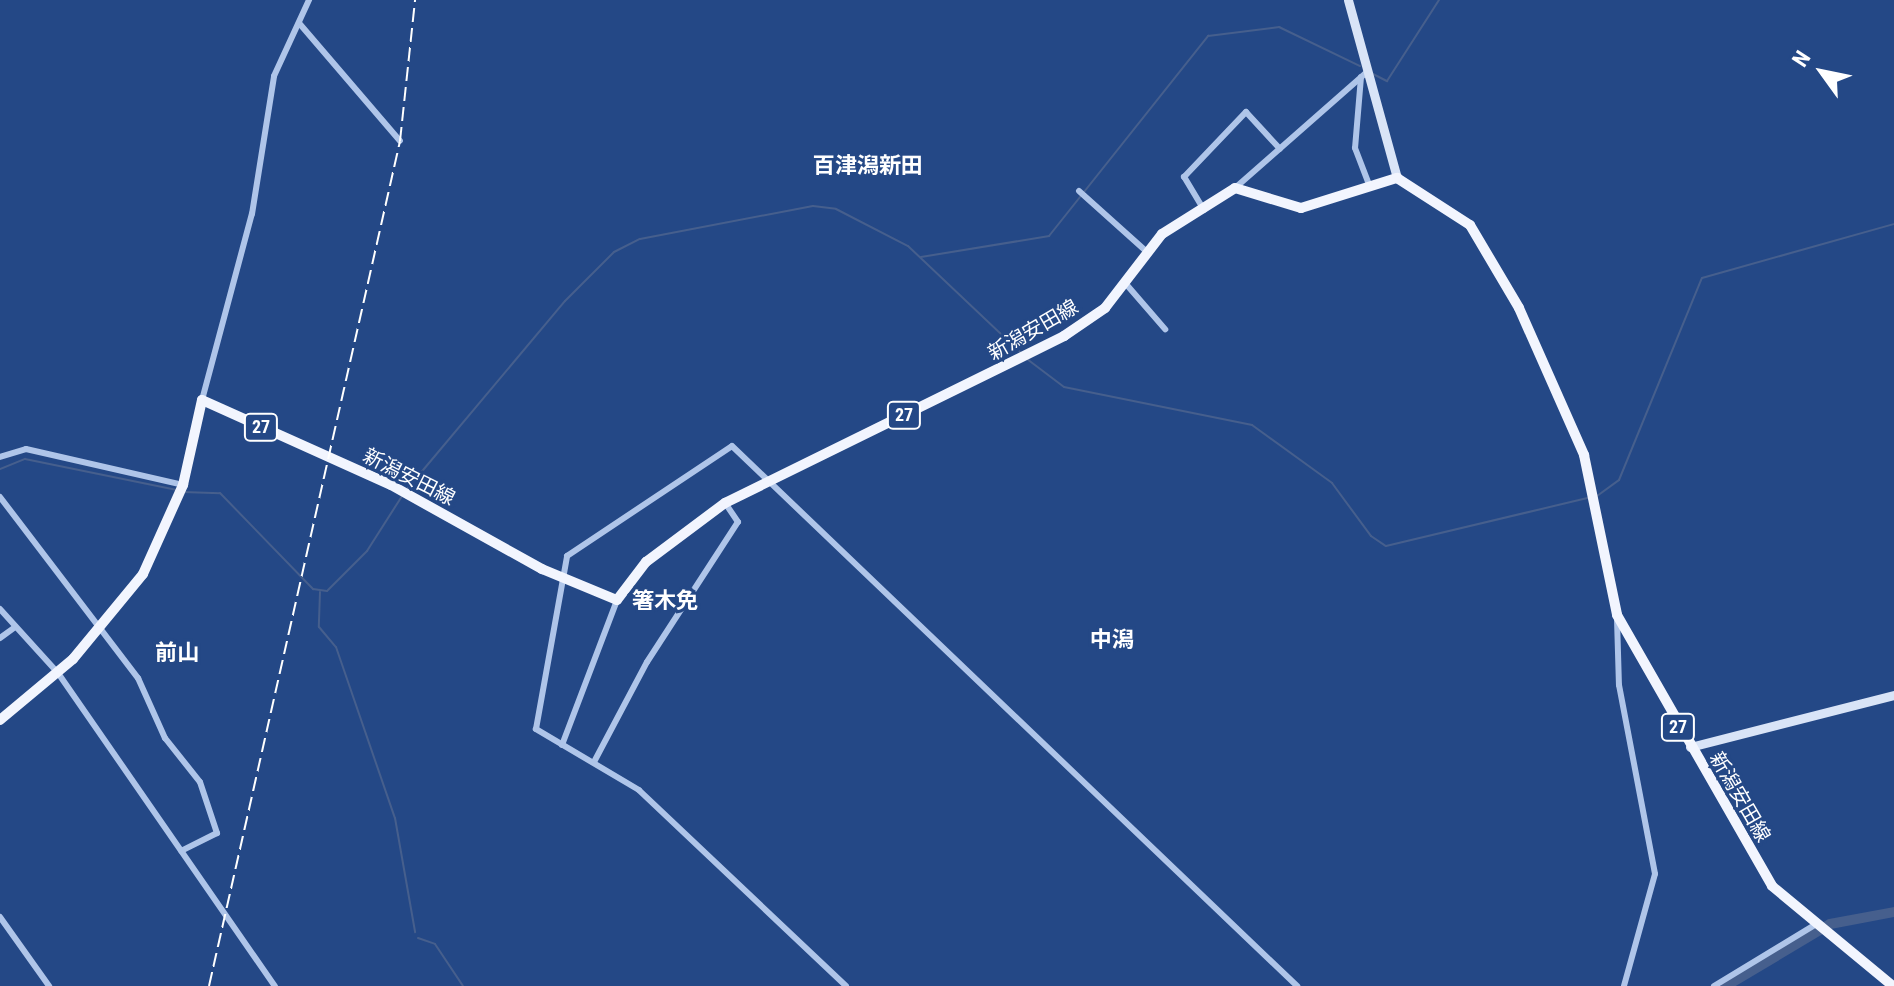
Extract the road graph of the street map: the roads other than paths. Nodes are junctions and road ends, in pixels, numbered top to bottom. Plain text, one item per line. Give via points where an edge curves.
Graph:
1 (309, 0) edge
2 (1348, 0) edge
3 (299, 23) junction
4 (1364, 74) junction
5 (400, 141) dead end
6 (1280, 149) junction
7 (1397, 178) junction
8 (1369, 184) junction
9 (1235, 188) junction
10 (1081, 193) dead end
11 (1204, 210) junction
12 (1148, 253) junction
13 (1126, 284) junction
14 (1165, 329) dead end
15 (202, 400) junction
16 (0, 457) edge
17 (769, 479) junction
18 (183, 485) junction
19 (0, 497) edge
20 (725, 503) junction
21 (562, 578) junction
22 (617, 600) junction
23 (0, 609) edge
24 (1617, 615) junction
25 (15, 627) junction
26 (100, 629) junction
27 (0, 638) edge
28 (58, 673) junction
29 (1894, 695) edge
30 (0, 720) edge
31 (562, 745) junction
32 (1690, 747) junction
33 (594, 762) junction
34 (181, 851) junction
35 (0, 917) edge
36 (1813, 926) junction
37 (49, 986) edge
38 (275, 986) edge
39 (846, 986) edge
40 (1297, 986) edge
41 (1624, 986) edge
42 (1714, 986) edge
43 (1893, 986) edge

1 - 3 street
2 - 4 street
3 - 5 street
3 - 15 street via 272,85 252,214
4 - 6 street
4 - 7 street
4 - 8 street via 1355,148
6 - 9 street
6 - 11 street via 1246,112 1184,177
7 - 8 main road
7 - 24 main road, 新潟安田線 / 27 via 1484,241 1578,438
8 - 9 main road via 1301,208
9 - 11 main road, 新潟安田線 / 27
10 - 12 street
11 - 12 main road, 新潟安田線 / 27 via 1162,234
12 - 13 main road, 新潟安田線 / 27
13 - 14 street
13 - 17 main road, 新潟安田線 / 27 via 1105,308 1041,350
15 - 18 main road
15 - 21 main road, 新潟安田線 / 27 via 405,492
16 - 18 street via 26,449
17 - 20 main road, 新潟安田線 / 27
17 - 21 street via 728,447 572,549
17 - 40 street
18 - 26 main road via 143,574
19 - 26 street
20 - 22 main road, 新潟安田線 / 27 via 646,562
20 - 33 street via 738,522 647,662
21 - 22 main road, 新潟安田線 / 27
21 - 31 street via 535,720 536,729
22 - 31 street
23 - 25 street
24 - 32 main road, 新潟安田線 / 27
24 - 41 street via 1619,685 1655,874
25 - 27 street
25 - 28 street
26 - 28 main road
26 - 34 street via 204,794 217,833
28 - 30 main road
28 - 34 street
29 - 32 street
31 - 33 street
32 - 36 main road, 新潟安田線 / 27 via 1772,886
33 - 39 street via 654,803
34 - 38 street
35 - 37 street
36 - 42 street
36 - 43 main road, 新潟安田線 / 27

